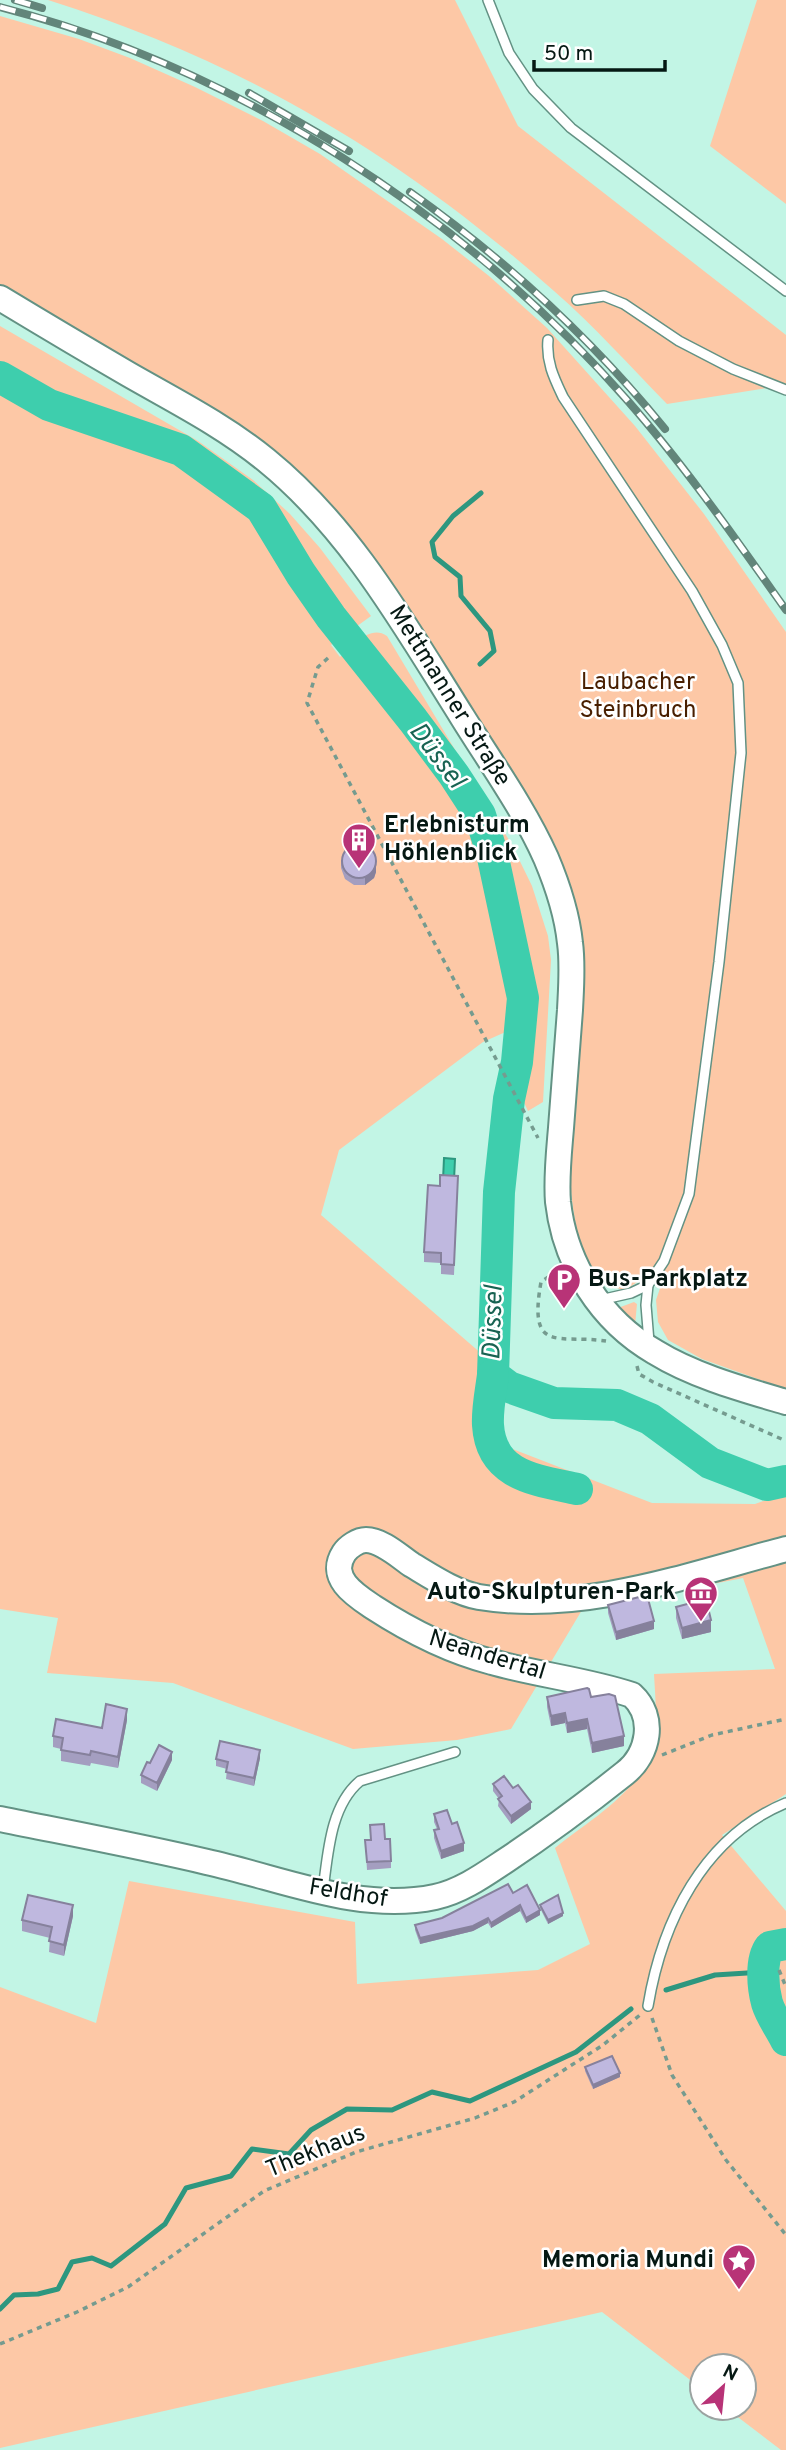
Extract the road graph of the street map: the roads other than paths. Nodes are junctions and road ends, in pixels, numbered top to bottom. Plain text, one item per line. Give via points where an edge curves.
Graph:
1 (488, 0) edge
2 (786, 291) edge
3 (0, 298) edge
4 (577, 300) dead end
5 (548, 340) dead end
6 (786, 390) edge
7 (648, 1285) junction
8 (597, 1301) junction
9 (642, 1361) junction
10 (786, 1402) edge
11 (786, 1549) edge
12 (646, 1740) joint
13 (455, 1752) dead end
14 (786, 1802) edge
15 (0, 1819) edge
16 (323, 1892) junction
17 (648, 2006) road end

1 - 2 lane via 509,53 533,89 571,128
3 - 8 main road, Mettmanner Straße via 215,422 306,496 365,565 521,812 562,902 570,943 558,1200 566,1241
4 - 6 lane via 604,296 624,304 711,358
5 - 7 lane via 549,369 563,397 692,591 738,683 741,752 695,1159 676,1234
7 - 8 lane
7 - 9 lane
8 - 9 main road, Mettmanner Straße
9 - 10 main road, Mettmanner Straße
11 - 12 main road, Neandertal via 671,1580 532,1603 475,1597 367,1540 344,1553 339,1569 347,1587 422,1636 491,1662 632,1695 645,1712
12 - 16 main road, Feldhof via 631,1768 581,1809 477,1880 438,1897 398,1902
13 - 16 lane via 360,1781 348,1790 332,1835
14 - 17 lane via 742,1829 695,1878 664,1938
15 - 16 main road, Feldhof via 209,1862

